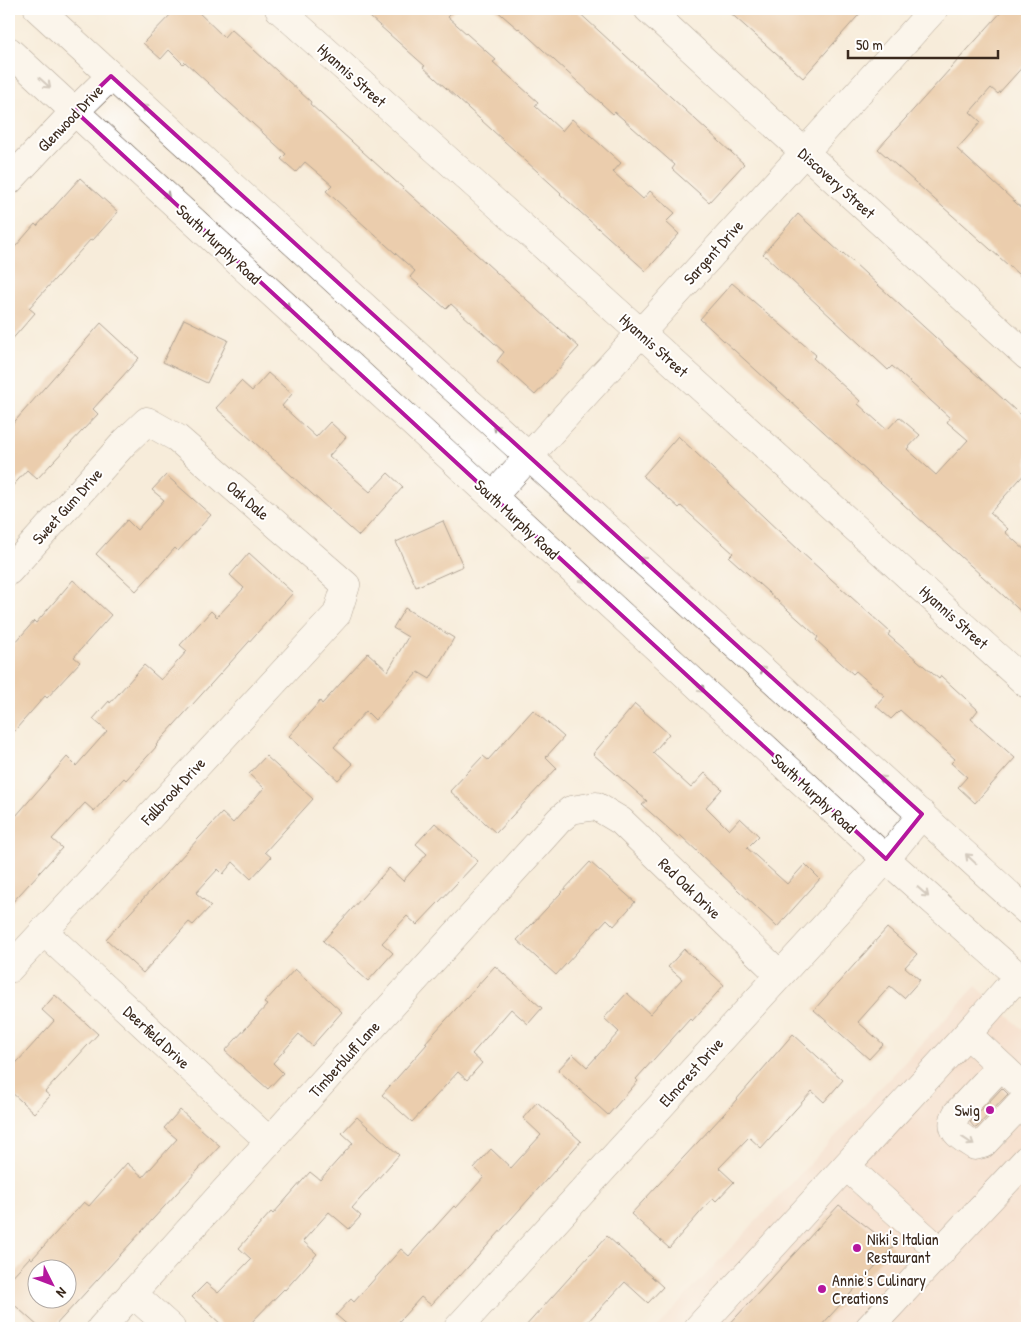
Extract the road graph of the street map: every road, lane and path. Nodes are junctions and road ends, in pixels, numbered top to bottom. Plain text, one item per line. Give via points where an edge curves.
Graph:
1 (38, 9) edge
2 (279, 9) edge
3 (648, 9) edge
4 (934, 9) edge
5 (9, 51) edge
6 (111, 76) junction
7 (75, 111) junction
8 (804, 152) junction
9 (9, 181) edge
10 (641, 333) junction
11 (1027, 356) edge
12 (125, 442) joint
13 (528, 457) junction
14 (493, 496) junction
15 (9, 571) edge
16 (337, 614) joint
17 (1027, 684) edge
18 (596, 806) joint
19 (922, 814) junction
20 (886, 859) junction
21 (1027, 912) edge
22 (43, 931) junction
23 (9, 968) edge
24 (780, 975) junction
25 (1023, 980) edge
26 (968, 1034) junction
27 (1001, 1066) junction
28 (1027, 1090) edge
29 (1027, 1097) edge
30 (270, 1142) junction
31 (1027, 1159) edge
32 (846, 1166) junction
33 (941, 1252) junction
34 (132, 1294) junction
35 (101, 1328) edge
36 (171, 1328) edge
37 (458, 1328) edge
38 (698, 1328) edge
39 (869, 1328) edge

1 - 6 street
2 - 10 street, Hyannis Street
3 - 8 street, Discovery Street
4 - 8 street, Sargent Drive
5 -> 7 street, South Murphy Road
6 - 7 street, Glenwood Drive
13 -> 6 street
7 - 9 street, Glenwood Drive
7 -> 14 street, South Murphy Road
8 - 10 street, Sargent Drive
8 - 11 street, Discovery Street
10 - 13 street, Sargent Drive
10 - 17 street, Hyannis Street
12 - 15 street, Sweet Gum Drive
12 - 16 street, Oak Dale via 147,421 177,438 346,586
13 - 14 street, Sargent Drive
19 -> 13 street
14 -> 20 street, South Murphy Road
16 - 22 street, Fallbrook Drive
18 - 24 street, Red Oak Drive via 621,821
18 - 30 street, Timberbluff Lane via 572,810 559,820
19 - 20 street, Elmcrest Drive
21 -> 19 street
20 - 24 street, Elmcrest Drive
20 -> 25 street, South Murphy Road
22 - 23 street, Fallbrook Drive
22 - 30 street, Deerfield Drive
24 - 37 street, Elmcrest Drive
25 - 26 street
26 - 27 street
26 - 32 street
27 - 28 street
27 -> 29 street via 957,1113 953,1128 958,1134 975,1146 983,1144
30 - 34 street, Timberbluff Lane
31 - 33 street
32 - 33 street
32 - 38 street
33 - 39 street
34 - 35 street, Timberbluff Lane
34 - 36 street

